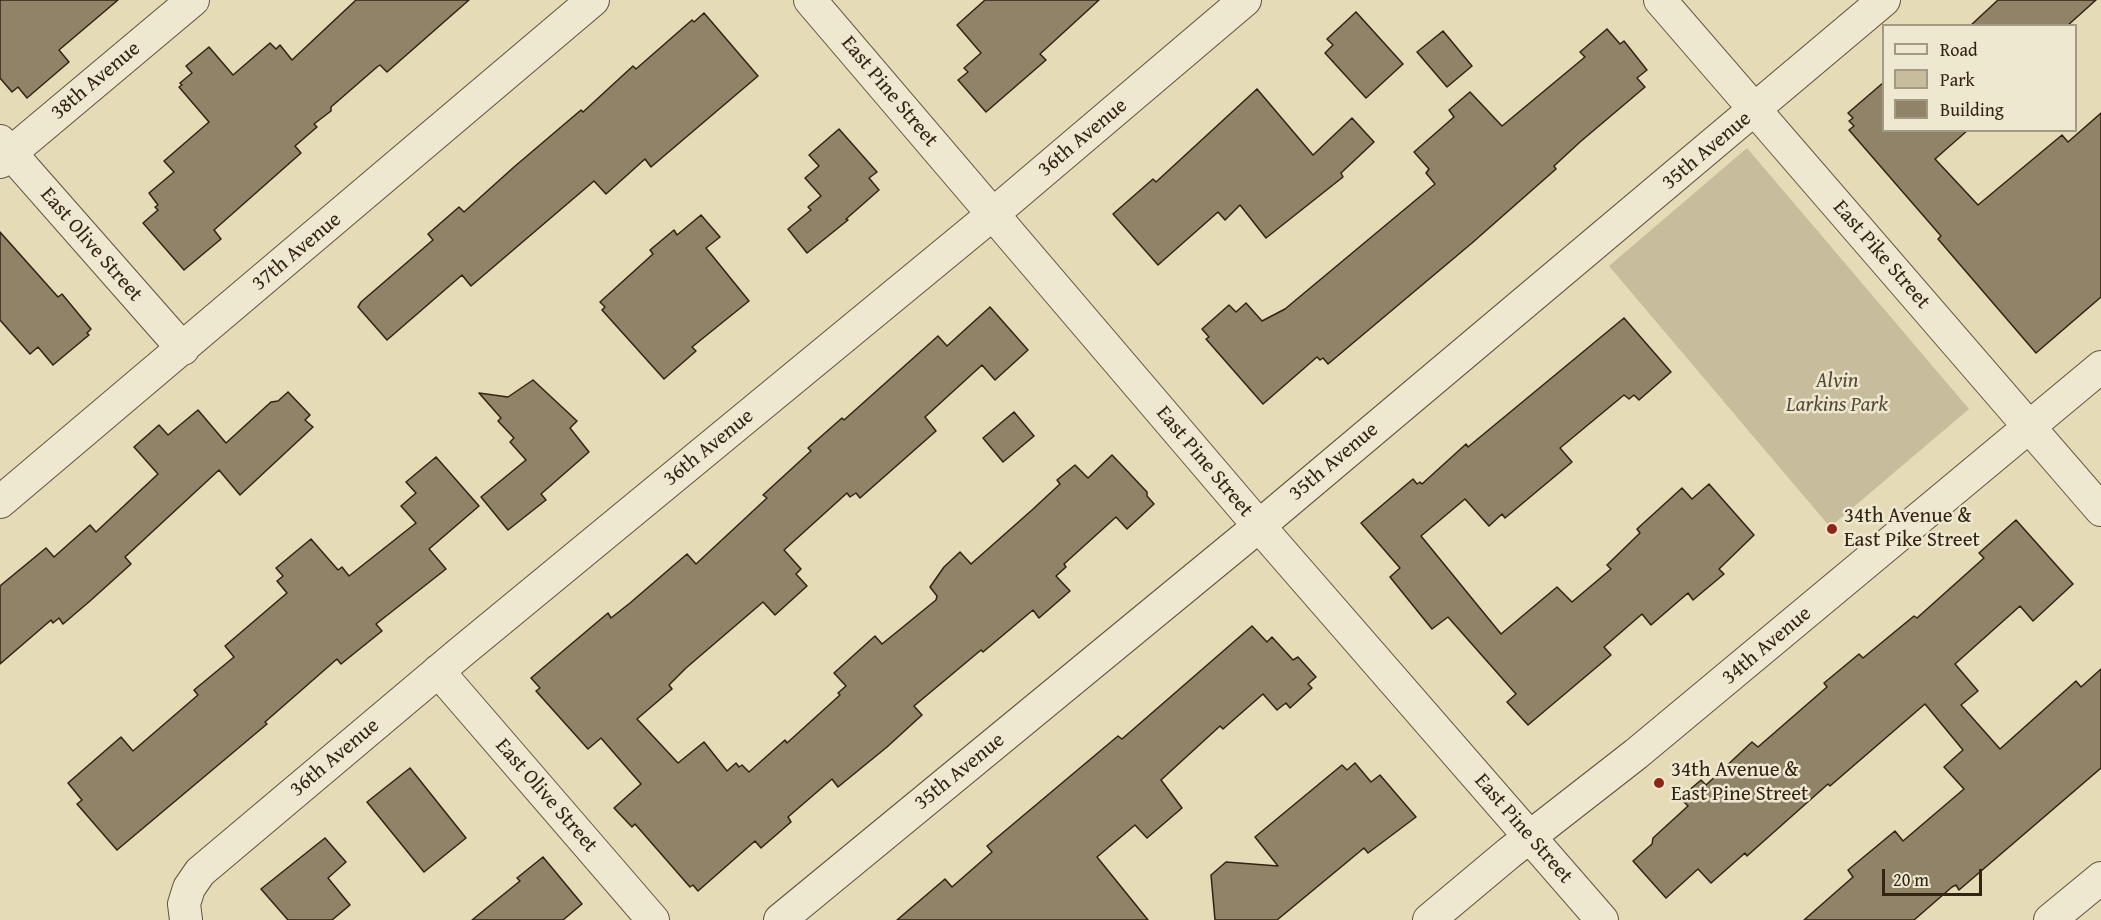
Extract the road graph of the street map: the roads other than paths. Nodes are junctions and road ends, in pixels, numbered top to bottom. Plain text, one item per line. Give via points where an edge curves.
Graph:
1 (193, 0) edge
2 (593, 0) edge
3 (810, 0) edge
4 (1245, 0) edge
5 (1660, 0) edge
6 (1884, 0) edge
7 (1756, 110) junction
8 (4, 152) edge
9 (993, 214) junction
10 (183, 350) junction
11 (2101, 367) edge
12 (2031, 427) junction
13 (0, 502) edge
14 (2101, 510) edge
15 (1259, 526) junction
16 (438, 671) junction
17 (1530, 836) junction
18 (2101, 878) edge
19 (185, 912) edge
20 (653, 920) edge
21 (780, 920) edge
22 (1429, 920) edge
23 (1602, 920) edge
24 (2050, 920) edge

1 - 8 street, 38th Avenue
2 - 10 street, 37th Avenue
3 - 9 street, East Pine Street
4 - 9 street, 36th Avenue
5 - 7 street, East Pike Street
6 - 7 street, 35th Avenue
7 - 12 street, East Pike Street
7 - 15 street, 35th Avenue
8 - 10 street, East Olive Street
9 - 15 street, East Pine Street
9 - 16 street, 36th Avenue
10 - 13 street, 37th Avenue
11 - 12 street, 34th Avenue
12 - 14 street, East Pike Street
12 - 17 street, 34th Avenue via 1636,754
15 - 17 street, East Pine Street
15 - 21 street, 35th Avenue
16 - 19 street, 36th Avenue via 200,872 189,888
16 - 20 street, East Olive Street
17 - 22 street, 34th Avenue
17 - 23 street, East Pine Street
18 - 24 street

